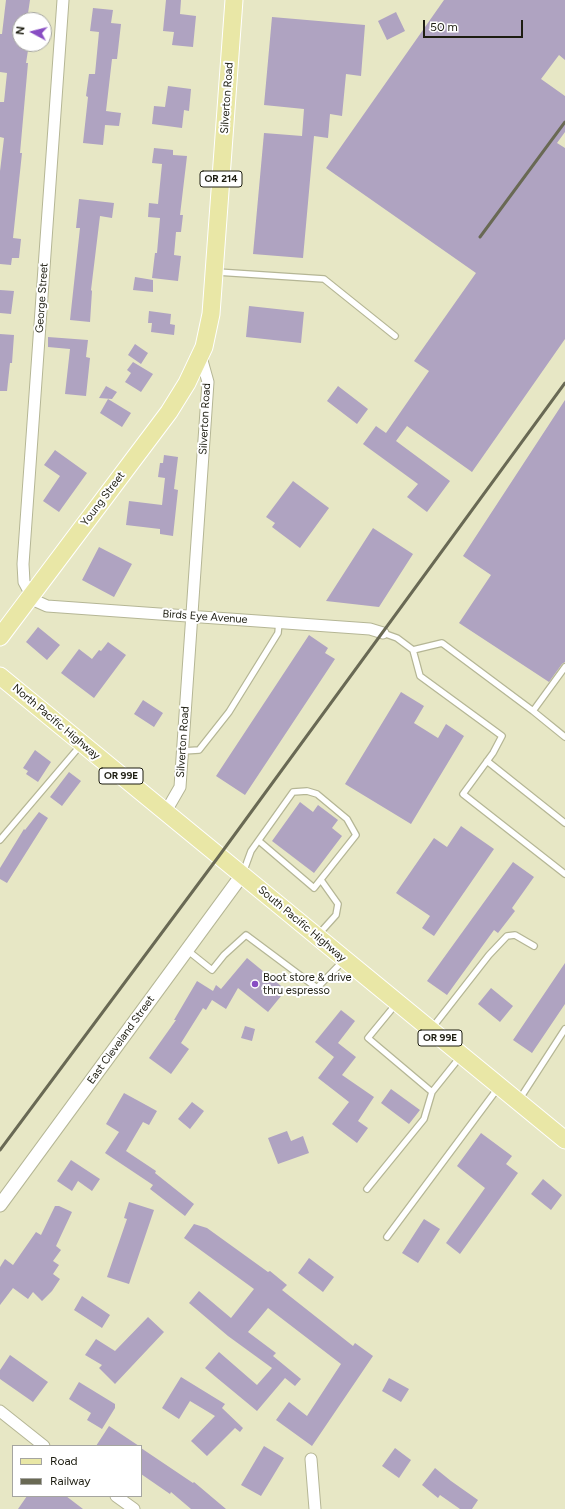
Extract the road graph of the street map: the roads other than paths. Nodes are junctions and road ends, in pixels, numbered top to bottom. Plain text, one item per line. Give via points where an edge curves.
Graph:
1 (63, 0) edge
2 (234, 0) edge
3 (214, 272) junction
4 (396, 336) dead end
5 (201, 357) junction
6 (31, 595) junction
7 (192, 616) junction
8 (279, 622) junction
9 (383, 633) joint
10 (0, 637) edge
11 (413, 650) junction
12 (565, 667) edge
13 (0, 676) edge
14 (533, 711) junction
15 (565, 737) edge
16 (82, 744) junction
17 (183, 751) junction
18 (487, 761) junction
19 (166, 813) junction
20 (565, 823) edge
21 (0, 840) edge
22 (259, 841) junction
23 (565, 874) edge
24 (242, 875) junction
25 (321, 880) junction
26 (317, 937) junction
27 (534, 946) dead end
28 (187, 950) junction
29 (344, 959) junction
30 (397, 1002) junction
31 (565, 1029) edge
32 (430, 1030) junction
33 (462, 1056) junction
34 (499, 1086) junction
35 (432, 1092) junction
36 (518, 1102) junction
37 (565, 1140) edge
38 (368, 1189) dead end
39 (0, 1205) edge
40 (388, 1237) dead end
41 (0, 1411) edge
42 (43, 1445) edge
43 (311, 1459) dead end
44 (117, 1497) edge
45 (134, 1509) edge
46 (315, 1509) edge

1 - 6 street, George Street via 23,564 24,582
2 - 3 main road, Silverton Road / OR 214
3 - 4 lane via 324,278
3 - 5 main road, Silverton Road / OR 214 via 210,327
5 - 6 main road, Young Street / OR 214 via 169,412
5 - 7 street, Silverton Road via 208,382
6 - 7 street, Birds Eye Avenue via 47,606
6 - 10 main road, Young Street / OR 214
7 - 8 street, Birds Eye Avenue
7 - 17 street, Silverton Road
8 - 9 street, Birds Eye Avenue via 370,629
8 - 17 lane via 278,633 224,717 199,750
9 - 11 lane via 397,638
11 - 14 lane via 442,643
11 - 18 lane via 420,676 502,736
12 - 14 lane
13 - 16 main road, North Pacific Highway / OR 99E
14 - 15 lane
16 - 19 main road, North Pacific Highway / OR 99E
16 - 21 lane
17 - 19 street, Silverton Road via 180,787
18 - 20 lane
18 - 23 lane via 463,794
19 - 24 main road, North Pacific Highway / OR 99E
22 - 24 lane via 251,851
22 - 25 lane via 314,888
22 - 25 lane via 293,792 306,791 317,794 347,819 356,835
24 - 26 main road, South Pacific Highway / OR 99E
24 - 28 street, East Cleveland Street
25 - 26 lane via 338,904 336,915
26 - 29 main road, South Pacific Highway / OR 99E
27 - 32 lane via 515,935 507,936
28 - 29 lane via 212,970 246,935 316,988
28 - 39 street, East Cleveland Street
29 - 30 main road, South Pacific Highway / OR 99E
30 - 32 main road, South Pacific Highway / OR 99E
30 - 35 lane via 368,1038
31 - 36 lane
32 - 33 main road, South Pacific Highway / OR 99E
33 - 34 main road, South Pacific Highway / OR 99E
33 - 35 lane
34 - 36 main road, South Pacific Highway / OR 99E
34 - 40 lane
35 - 38 lane via 424,1119
36 - 37 main road, South Pacific Highway / OR 99E
41 - 42 street
43 - 46 street
44 - 45 street

